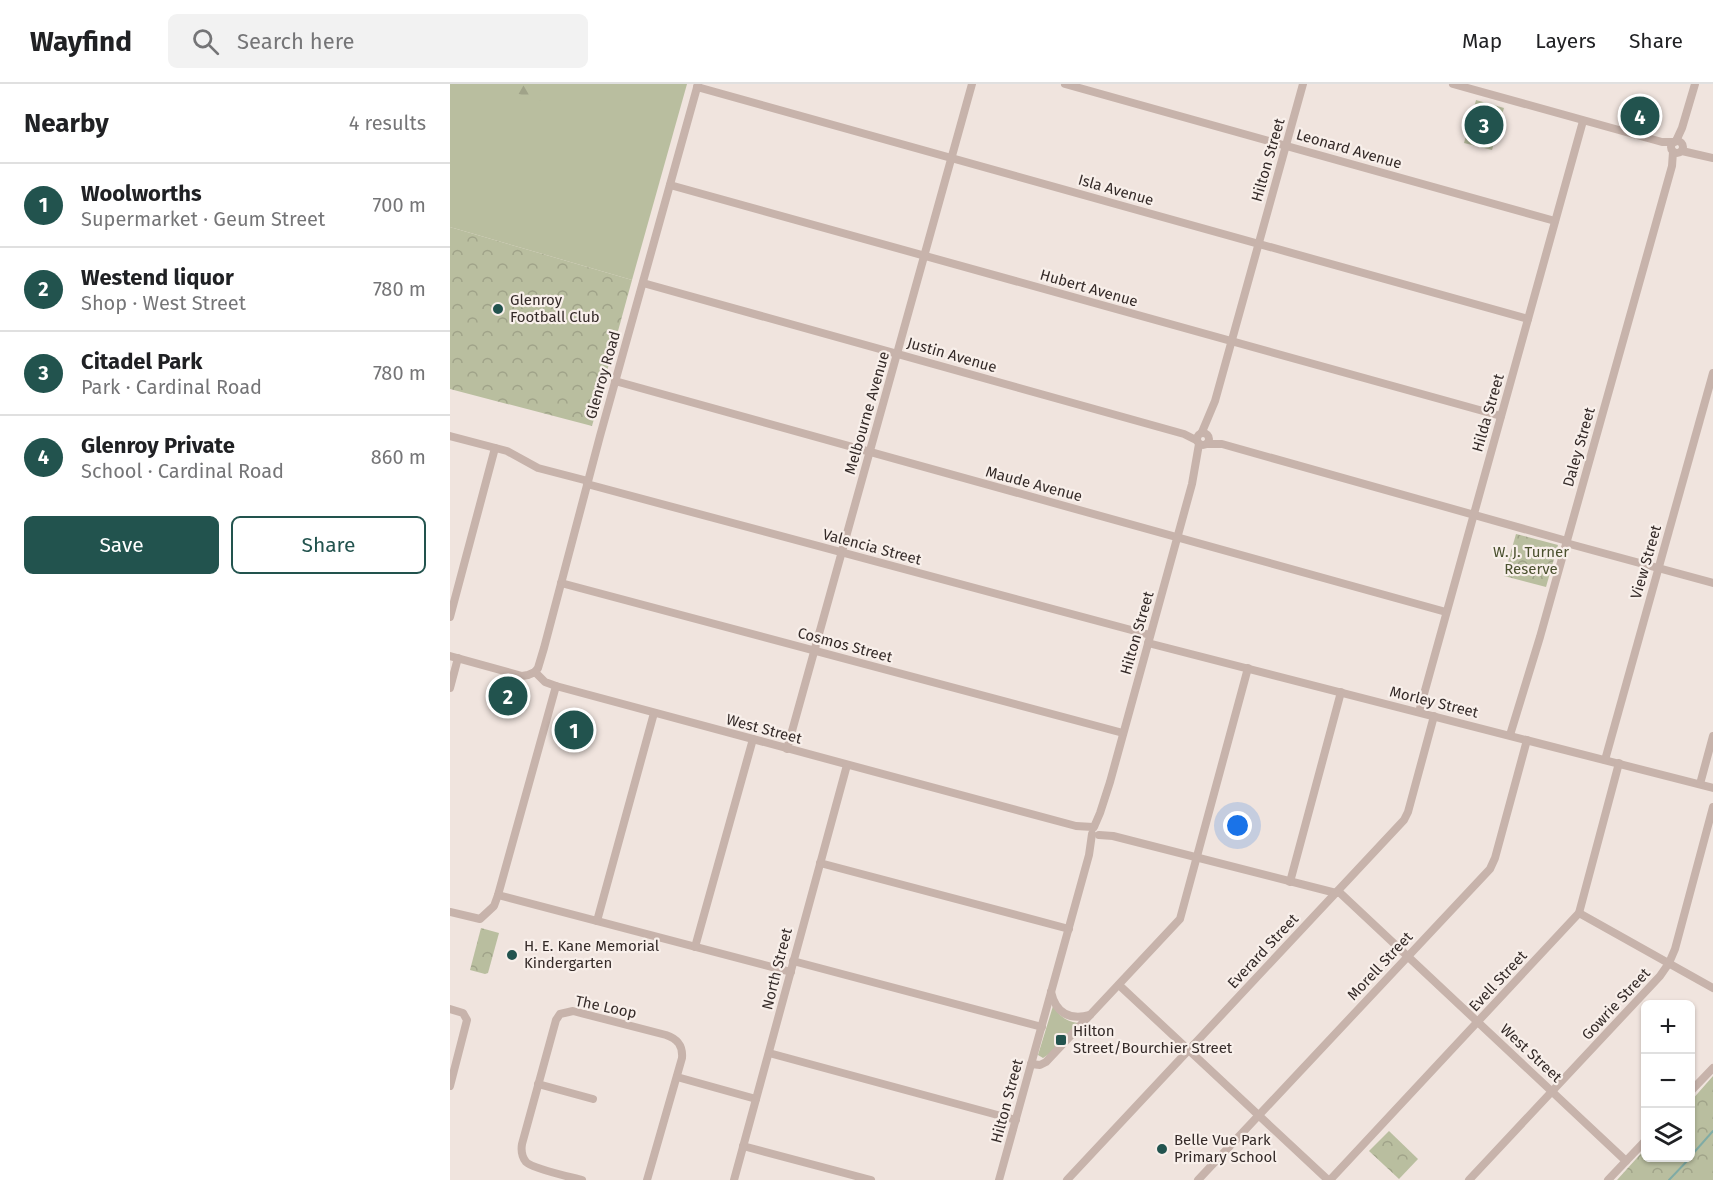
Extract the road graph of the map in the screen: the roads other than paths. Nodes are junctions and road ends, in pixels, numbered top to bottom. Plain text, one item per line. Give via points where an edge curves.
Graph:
1 (972, 84) edge
2 (1065, 84) edge
3 (1304, 84) edge
4 (1453, 84) edge
5 (1695, 84) edge
6 (697, 85) edge
7 (1487, 89) edge
8 (1583, 121) junction
9 (1287, 145) junction
10 (1677, 147) junction
11 (952, 158) junction
12 (1713, 158) edge
13 (670, 185) junction
14 (1555, 221) junction
15 (1259, 243) junction
16 (925, 256) junction
17 (643, 283) junction
18 (1528, 319) junction
19 (1232, 342) junction
20 (897, 354) junction
21 (1713, 373) edge
22 (615, 381) junction
23 (1501, 416) junction
24 (450, 436) edge
25 (1203, 439) junction
26 (495, 448) junction
27 (870, 452) junction
28 (588, 483) junction
29 (1473, 514) junction
30 (1177, 537) junction
31 (1567, 542) junction
32 (842, 553) junction
33 (1658, 568) junction
34 (561, 583) junction
35 (1713, 584) edge
36 (1446, 612) junction
37 (450, 617) edge
38 (1149, 639) junction
39 (815, 651) junction
40 (454, 657) edge
41 (1248, 668) junction
42 (535, 672) junction
43 (556, 686) junction
44 (450, 688) edge
45 (1341, 692) junction
46 (1419, 712) junction
47 (654, 713) junction
48 (1434, 716) junction
49 (1123, 733) junction
50 (1510, 735) junction
51 (1713, 736) edge
52 (753, 739) junction
53 (1527, 740) junction
54 (788, 749) junction
55 (1605, 759) junction
56 (1620, 763) junction
57 (847, 765) junction
58 (1700, 784) junction
59 (1713, 788) edge
60 (1713, 807) edge
61 (1096, 831) junction
62 (1197, 858) junction
63 (820, 862) junction
64 (1290, 882) junction
65 (1337, 892) junction
66 (498, 895) junction
67 (450, 912) edge
68 (1579, 913) junction
69 (597, 921) junction
70 (1069, 929) junction
71 (695, 947) junction
72 (1408, 957) junction
73 (793, 961) junction
74 (1669, 963) junction
75 (791, 972) junction
76 (1119, 985) junction
77 (1713, 988) edge
78 (1051, 993) junction
79 (450, 1009) edge
80 (1091, 1015) junction
81 (1478, 1022) junction
82 (1042, 1027) junction
83 (1189, 1050) junction
84 (769, 1053) junction
85 (1031, 1064) junction
86 (1713, 1068) edge
87 (677, 1077) junction
88 (538, 1084) junction
89 (450, 1086) edge
90 (1695, 1087) edge
91 (1552, 1092) junction
92 (592, 1099) dead end
93 (756, 1099) junction
94 (1259, 1116) junction
95 (1016, 1120) junction
96 (1641, 1145) edge
97 (743, 1146) junction
98 (1626, 1161) junction
99 (582, 1180) edge
100 (647, 1180) edge
101 (734, 1180) edge
102 (871, 1180) edge
103 (999, 1180) edge
104 (1067, 1180) edge
105 (1198, 1180) edge
106 (1329, 1180) edge
107 (1469, 1180) edge
108 (1608, 1180) edge

1 - 11 street, Melbourne Avenue
2 - 9 street, Leonard Avenue
3 - 9 street, Hilton Street
4 - 7 street
5 - 10 street, Daley Street
6 - 11 street, Isla Avenue
6 - 13 street, Glenroy Road
7 - 8 street
8 - 10 street
8 - 14 street, Hilda Street
9 - 14 street, Leonard Avenue
9 - 15 street, Hilton Street
10 - 12 street
10 - 31 street, Daley Street
11 - 15 street, Isla Avenue
11 - 16 street, Melbourne Avenue
13 - 16 street, Hubert Avenue
13 - 17 street, Glenroy Road
14 - 18 street, Hilda Street
15 - 18 street, Isla Avenue
15 - 19 street, Hilton Street
16 - 19 street, Hubert Avenue
16 - 20 street, Melbourne Avenue
17 - 20 street, Justin Avenue
17 - 22 street, Glenroy Road
18 - 23 street, Hilda Street
19 - 23 street, Hubert Avenue
19 - 25 street, Hilton Street
20 - 25 street, Justin Avenue
20 - 27 street, Melbourne Avenue
21 - 33 street, View Street
22 - 27 street, Maude Avenue
22 - 28 street, Glenroy Road
23 - 29 street, Hilda Street
24 - 26 street, Valencia Street
25 - 29 street, Justin Avenue
25 - 30 street, Hilton Street
26 - 28 street, Valencia Street via 533,466
26 - 37 street
27 - 30 street, Maude Avenue
27 - 32 street, Melbourne Avenue
28 - 32 street, Valencia Street
28 - 34 street, Glenroy Road
29 - 31 street, Justin Avenue
29 - 36 street, Hilda Street
30 - 36 street, Maude Avenue
30 - 38 street, Hilton Street
31 - 33 street, Justin Avenue
31 - 50 street, Daley Street
32 - 38 street, Valencia Street
32 - 39 street, Melbourne Avenue
33 - 35 street, Justin Avenue
33 - 55 street, View Street
34 - 39 street, Cosmos Street
34 - 42 street, Glenroy Road
36 - 46 street, Hilda Street
38 - 41 street, Morley Street
38 - 49 street, Hilton Street
39 - 49 street, Cosmos Street
39 - 54 street, Melbourne Avenue
40 - 42 street via 522,676
40 - 44 street
41 - 45 street, Morley Street
41 - 62 street
42 - 43 street, West Street via 544,682
43 - 47 street, West Street
43 - 66 street
45 - 46 street, Morley Street
45 - 64 street
46 - 48 street, Morley Street
47 - 52 street, West Street
47 - 69 street
48 - 50 street, Morley Street
48 - 65 street, Everard Street via 1406,816
49 - 61 street, Hilton Street
50 - 53 street, Morley Street
51 - 58 street
52 - 54 street, West Street
52 - 71 street
53 - 55 street, Morley Street
53 - 72 street, Morell Street via 1493,865
54 - 57 street, West Street
55 - 56 street, Morley Street
56 - 58 street, Morley Street
56 - 68 street, Evell Street
57 - 61 street, West Street
57 - 63 street, North Street
58 - 59 street, Morley Street
60 - 74 street, Gowrie Street
61 - 62 street, West Street
61 - 70 street, Hilton Street
62 - 64 street, West Street
62 - 76 street via 1180,919
63 - 70 street
63 - 73 street, North Street
64 - 65 street, West Street
65 - 72 street, West Street
65 - 83 street, Everard Street
66 - 67 street via 494,906 480,919
66 - 69 street
68 - 74 street
68 - 81 street, Evell Street
69 - 71 street
70 - 78 street, Hilton Street
71 - 75 street
72 - 81 street, West Street
72 - 94 street, Morell Street
73 - 75 street, North Street
73 - 82 street
74 - 77 street
74 - 91 street, Gowrie Street
75 - 84 street, North Street
76 - 80 street
76 - 83 street
78 - 80 street via 1055,1004 1067,1015
78 - 82 street, Hilton Street
79 - 89 street via 463,1013 467,1020
80 - 85 street via 1046,1062
81 - 91 street, West Street
81 - 106 street, Evell Street
82 - 85 street, Hilton Street
83 - 94 street
83 - 104 street, Everard Street
84 - 93 street, North Street
84 - 95 street
85 - 95 street, Hilton Street
86 - 90 street
87 - 88 street, The Loop via 682,1051 676,1040 573,1011 560,1014 556,1020
87 - 93 street
87 - 100 street, The Loop
88 - 92 street
88 - 99 street, The Loop via 522,1143 523,1157 532,1166
91 - 98 street, West Street
91 - 107 street, Gowrie Street
93 - 97 street, North Street
94 - 105 street, Morell Street
94 - 106 street
95 - 103 street, Hilton Street
96 - 98 street
97 - 101 street, North Street
97 - 102 street
98 - 108 street

